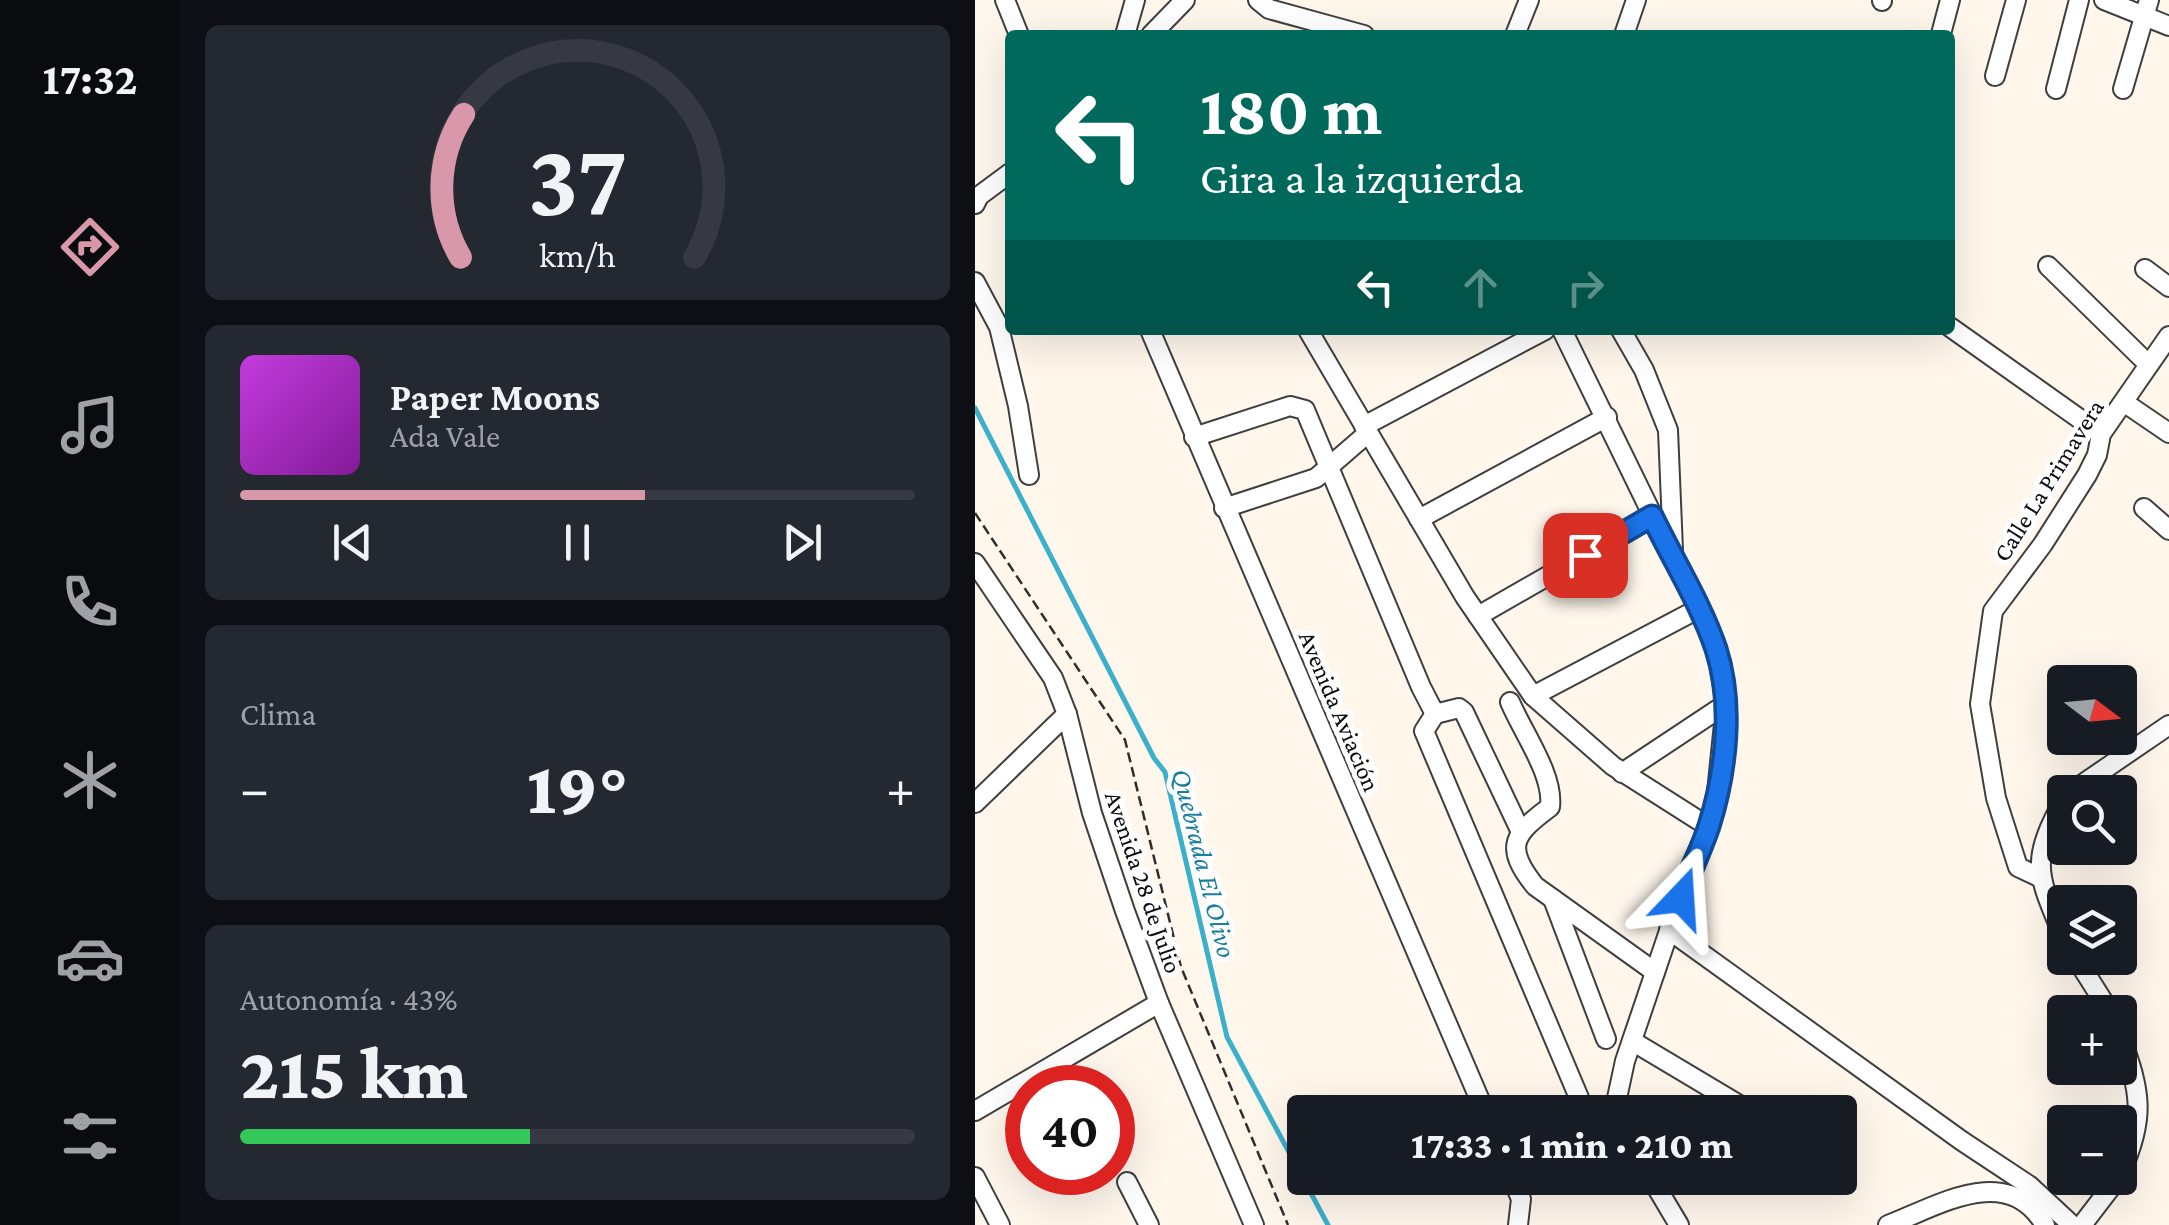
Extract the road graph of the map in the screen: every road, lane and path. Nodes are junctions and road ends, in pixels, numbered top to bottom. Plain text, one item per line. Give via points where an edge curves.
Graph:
1 (1005, 0) edge
2 (1135, 0) edge
3 (1529, 0) edge
4 (1636, 0) edge
5 (1950, 0) edge
6 (2016, 0) edge
7 (2079, 0) edge
8 (2103, 0) edge
9 (1179, 1) edge
10 (1258, 1) edge
11 (2147, 9) edge
12 (2169, 26) edge
13 (1017, 30) edge
14 (1126, 30) edge
15 (1155, 30) edge
16 (1346, 30) edge
17 (1517, 30) edge
18 (1626, 30) edge
19 (1942, 30) edge
20 (1995, 76) dead end
21 (2056, 89) dead end
22 (2123, 89) dead end
23 (1005, 177) edge
24 (975, 204) edge
25 (2048, 266) dead end
26 (2145, 269) dead end
27 (975, 282) edge
28 (2169, 288) edge
29 (1955, 332) edge
30 (1152, 335) edge
31 (1311, 335) edge
32 (1536, 335) edge
33 (1565, 335) edge
34 (1624, 335) edge
35 (2169, 336) edge
36 (2148, 364) junction
37 (2125, 404) junction
38 (1607, 417) junction
39 (1366, 430) junction
40 (2169, 433) edge
41 (2101, 434) junction
42 (1195, 437) junction
43 (1331, 464) junction
44 (1029, 474) dead end
45 (1224, 508) junction
46 (2145, 508) dead end
47 (975, 514) edge
48 (1652, 516) junction
49 (1419, 519) junction
50 (2169, 530) edge
51 (1673, 561) junction
52 (975, 562) edge
53 (1698, 610) junction
54 (1478, 616) junction
55 (1533, 696) junction
56 (1510, 702) dead end
57 (1726, 704) junction
58 (1067, 714) junction
59 (1435, 714) junction
60 (2169, 725) edge
61 (1623, 772) junction
62 (2096, 775) edge
63 (976, 799) edge
64 (1709, 827) junction
65 (1520, 830) junction
66 (2047, 830) edge
67 (2039, 877) junction
68 (2047, 896) edge
69 (1553, 898) junction
70 (1669, 930) junction
71 (1655, 972) junction
72 (1159, 1003) junction
73 (1606, 1039) dead end
74 (1632, 1041) junction
75 (1478, 1095) edge
76 (1578, 1095) edge
77 (1618, 1095) edge
78 (1723, 1095) edge
79 (975, 1111) edge
80 (975, 1178) edge
81 (1134, 1195) edge
82 (1519, 1195) edge
83 (1661, 1195) edge
84 (2105, 1195) edge
85 (1000, 1225) edge
86 (1149, 1225) edge
87 (1254, 1225) edge
88 (1288, 1225) edge
89 (1518, 1225) edge
90 (1679, 1225) edge
91 (1888, 1225) edge
92 (2045, 1225) edge
93 (2072, 1225) edge
94 (2083, 1225) edge

1 - 13 street
2 - 14 street
3 - 17 street
4 - 18 street
5 - 19 street
6 - 20 street
7 - 21 street
8 - 11 street
9 - 15 street
10 - 16 street
11 - 12 street
11 - 22 street
23 - 24 street
25 - 36 street
26 - 28 street
27 - 44 street via 999,327
29 - 41 street
30 - 42 street, Avenida Aviación
31 - 39 street
32 - 39 street
33 - 38 street
34 - 51 street via 1667,430
35 - 36 street, Calle La Primavera
36 - 37 street, Calle La Primavera
37 - 40 street
37 - 41 street, Calle La Primavera
38 - 48 street
38 - 49 street
39 - 43 street
39 - 49 street
41 - 67 street, Calle La Primavera via 2087,475 1993,611 1982,686 1996,798 2018,867
42 - 43 street via 1296,406 1305,410
42 - 45 street, Avenida Aviación
43 - 45 street via 1316,478
43 - 59 street
45 - 75 street, Avenida Aviación
46 - 50 street
47 - 88 path via 1125,740 1181,967
48 - 51 street
48 - 54 street
49 - 54 street
51 - 53 street
52 - 58 street, Avenida 28 de Julio via 1045,665
53 - 55 street
53 - 57 street via 1717,653
54 - 55 street
55 - 61 street
56 - 65 street via 1551,794 1549,807
57 - 61 street
57 - 64 street
58 - 63 street
58 - 72 street, Avenida 28 de Julio via 1093,813
59 - 65 street via 1465,712
59 - 76 street via 1424,730
60 - 62 street
61 - 64 street
64 - 70 street
65 - 69 street via 1517,857 1535,886
66 - 67 street
67 - 68 street, Calle La Primavera
69 - 71 street
69 - 73 street
70 - 71 street
70 - 93 street via 2008,1170
71 - 74 street
72 - 79 street
72 - 87 street, Avenida 28 de Julio
74 - 77 street
74 - 78 street
80 - 85 street
81 - 86 street
82 - 89 street
83 - 90 street
84 - 94 street
91 - 92 street via 1984,1189 2012,1194

